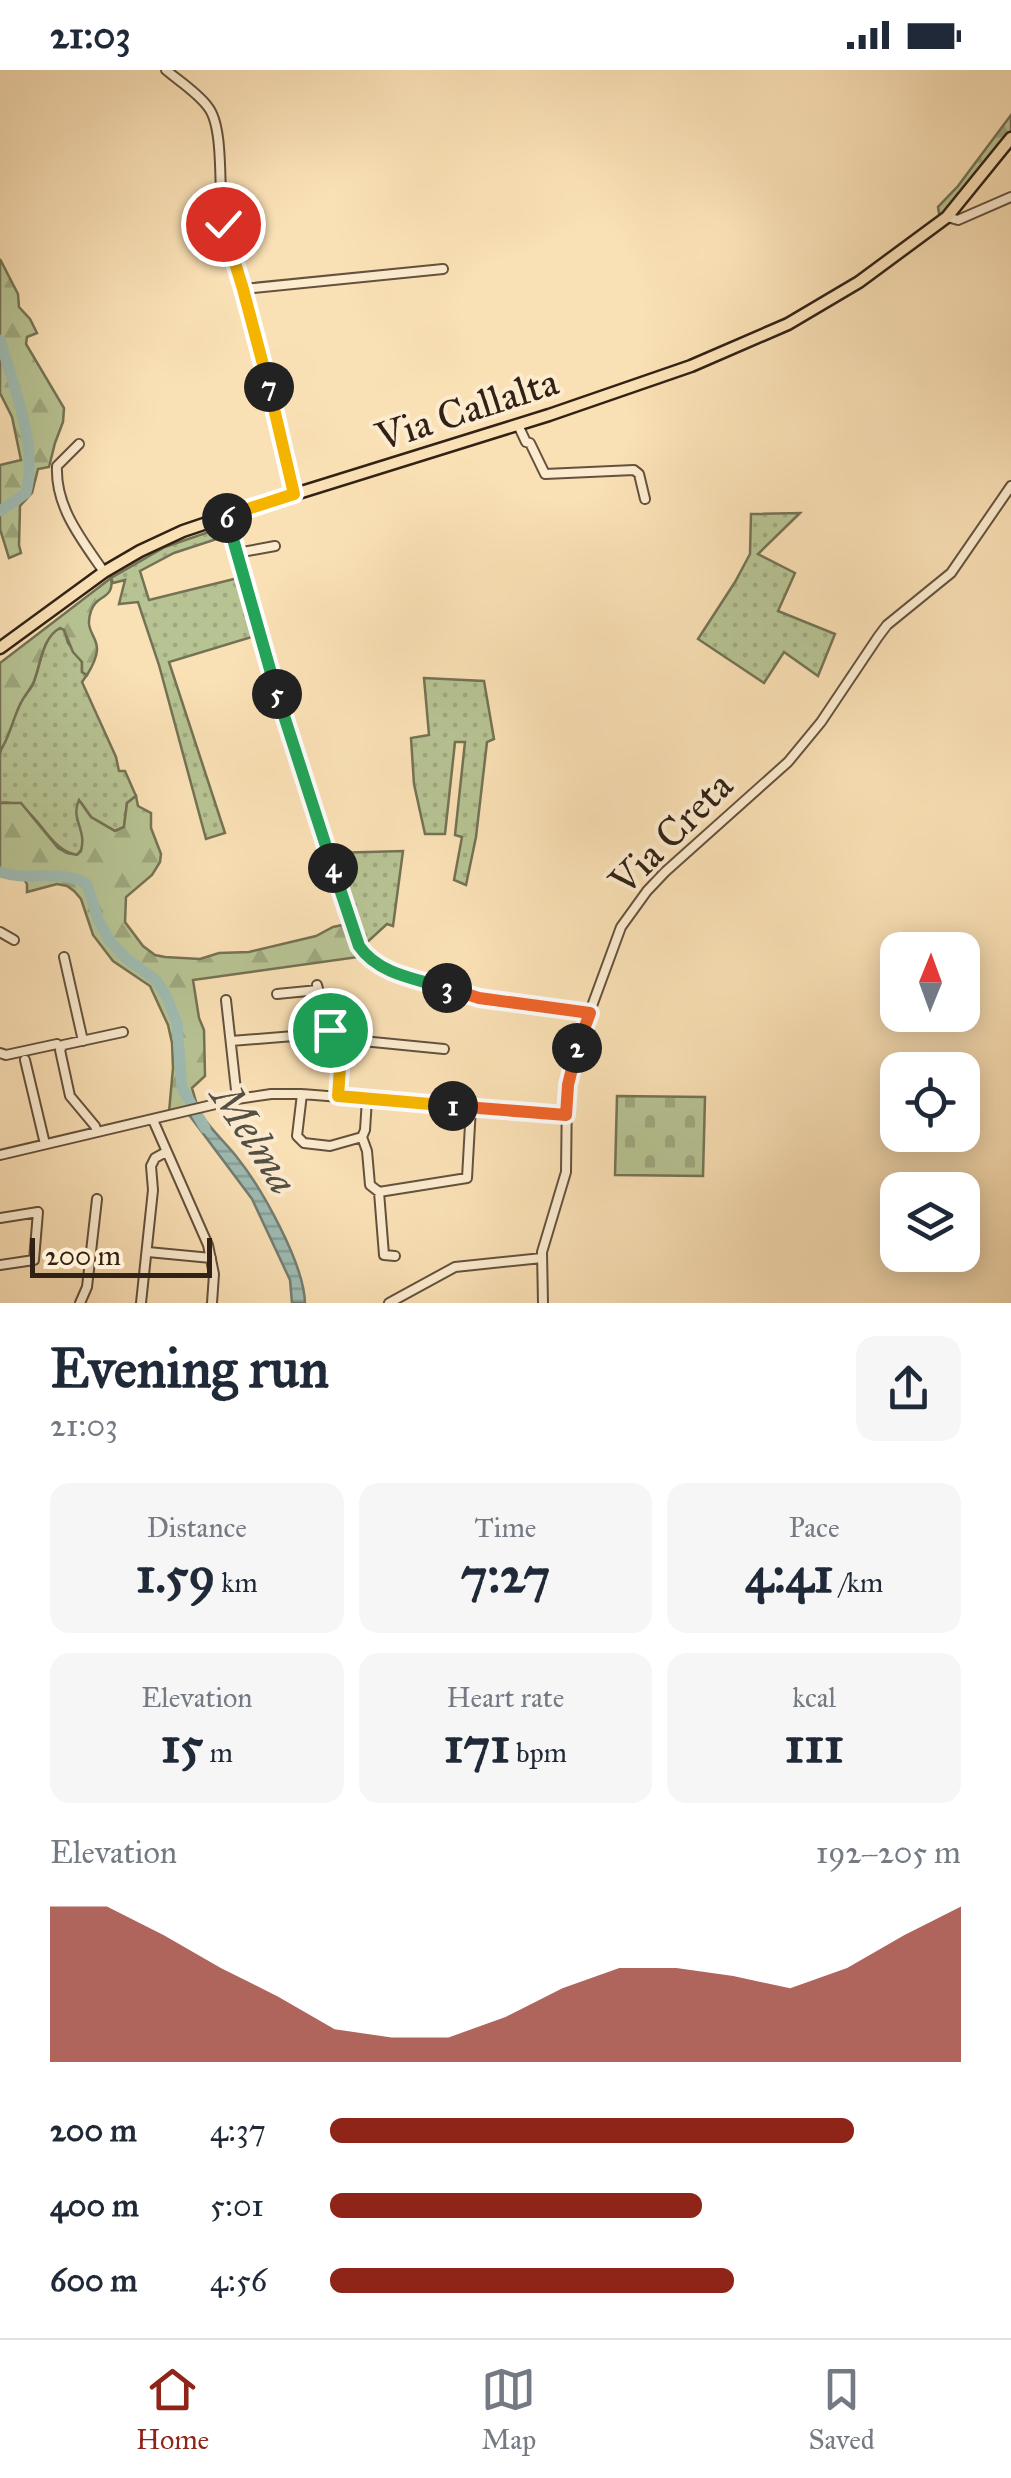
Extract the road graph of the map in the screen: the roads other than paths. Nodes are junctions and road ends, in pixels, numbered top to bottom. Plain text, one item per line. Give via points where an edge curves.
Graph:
1 (166, 70) edge
2 (1011, 138) edge
3 (1011, 197) edge
4 (948, 217) junction
5 (443, 268) dead end
6 (243, 289) junction
7 (518, 425) junction
8 (78, 444) dead end
9 (1011, 486) edge
10 (294, 494) junction
11 (645, 499) dead end
12 (226, 516) junction
13 (274, 546) dead end
14 (237, 553) junction
15 (104, 572) junction
16 (0, 648) edge
17 (0, 932) edge
18 (14, 940) dead end
19 (64, 957) dead end
20 (277, 994) dead end
21 (226, 1000) dead end
22 (590, 1013) junction
23 (123, 1032) dead end
24 (331, 1034) junction
25 (83, 1041) junction
26 (231, 1042) junction
27 (60, 1045) junction
28 (444, 1049) dead end
29 (0, 1053) edge
30 (25, 1060) dead end
31 (302, 1094) junction
32 (338, 1096) junction
33 (367, 1099) junction
34 (238, 1100) junction
35 (471, 1107) junction
36 (566, 1115) junction
37 (152, 1120) junction
38 (97, 1132) junction
39 (362, 1137) junction
40 (45, 1144) junction
41 (166, 1152) junction
42 (0, 1155) edge
43 (379, 1192) junction
44 (97, 1199) dead end
45 (0, 1218) edge
46 (148, 1252) junction
47 (396, 1256) dead end
48 (212, 1258) junction
49 (542, 1258) junction
50 (0, 1265) edge
51 (80, 1303) edge
52 (141, 1303) edge
53 (212, 1303) edge
54 (389, 1303) edge
55 (543, 1303) edge

1 - 6 street via 215,119 220,206
2 - 4 main road, Via Callalta
3 - 4 street, Via Callalta via 958,220
4 - 7 main road, Via Callalta via 859,282 756,340
5 - 6 street
6 - 10 street
7 - 10 main road, Via Callalta
7 - 11 street via 545,474 634,470
8 - 15 street via 57,466 57,482 73,528
9 - 22 street, Via Creta via 952,572 878,637 805,745 647,892 622,927
10 - 12 main road, Via Callalta
12 - 14 street
12 - 15 main road, Via Callalta
13 - 14 street
14 - 22 street via 291,741 365,956 387,970 479,998
15 - 16 main road, Via Callalta
17 - 18 street
19 - 25 street
20 - 24 street via 318,987
21 - 26 street
22 - 36 street, Via Creta via 570,1074
23 - 25 street
24 - 26 street
24 - 28 street
24 - 32 street via 340,1068
25 - 27 street
26 - 34 street
27 - 29 street
27 - 38 street via 70,1096
30 - 40 street
31 - 32 street
31 - 34 street
31 - 39 street via 298,1136 304,1143 330,1146
32 - 33 street
33 - 35 street
33 - 39 street
34 - 37 street
35 - 36 street
35 - 43 street via 467,1178
36 - 49 street, Via Creta via 566,1172
37 - 38 street
37 - 41 street
38 - 40 street
39 - 43 street via 370,1185
40 - 42 street
41 - 46 street via 151,1166
41 - 48 street
43 - 47 street via 384,1255
44 - 51 street
45 - 50 street via 38,1212 34,1260
46 - 48 street
46 - 52 street
48 - 53 street
49 - 54 street via 454,1266
49 - 55 street, Via Creta

